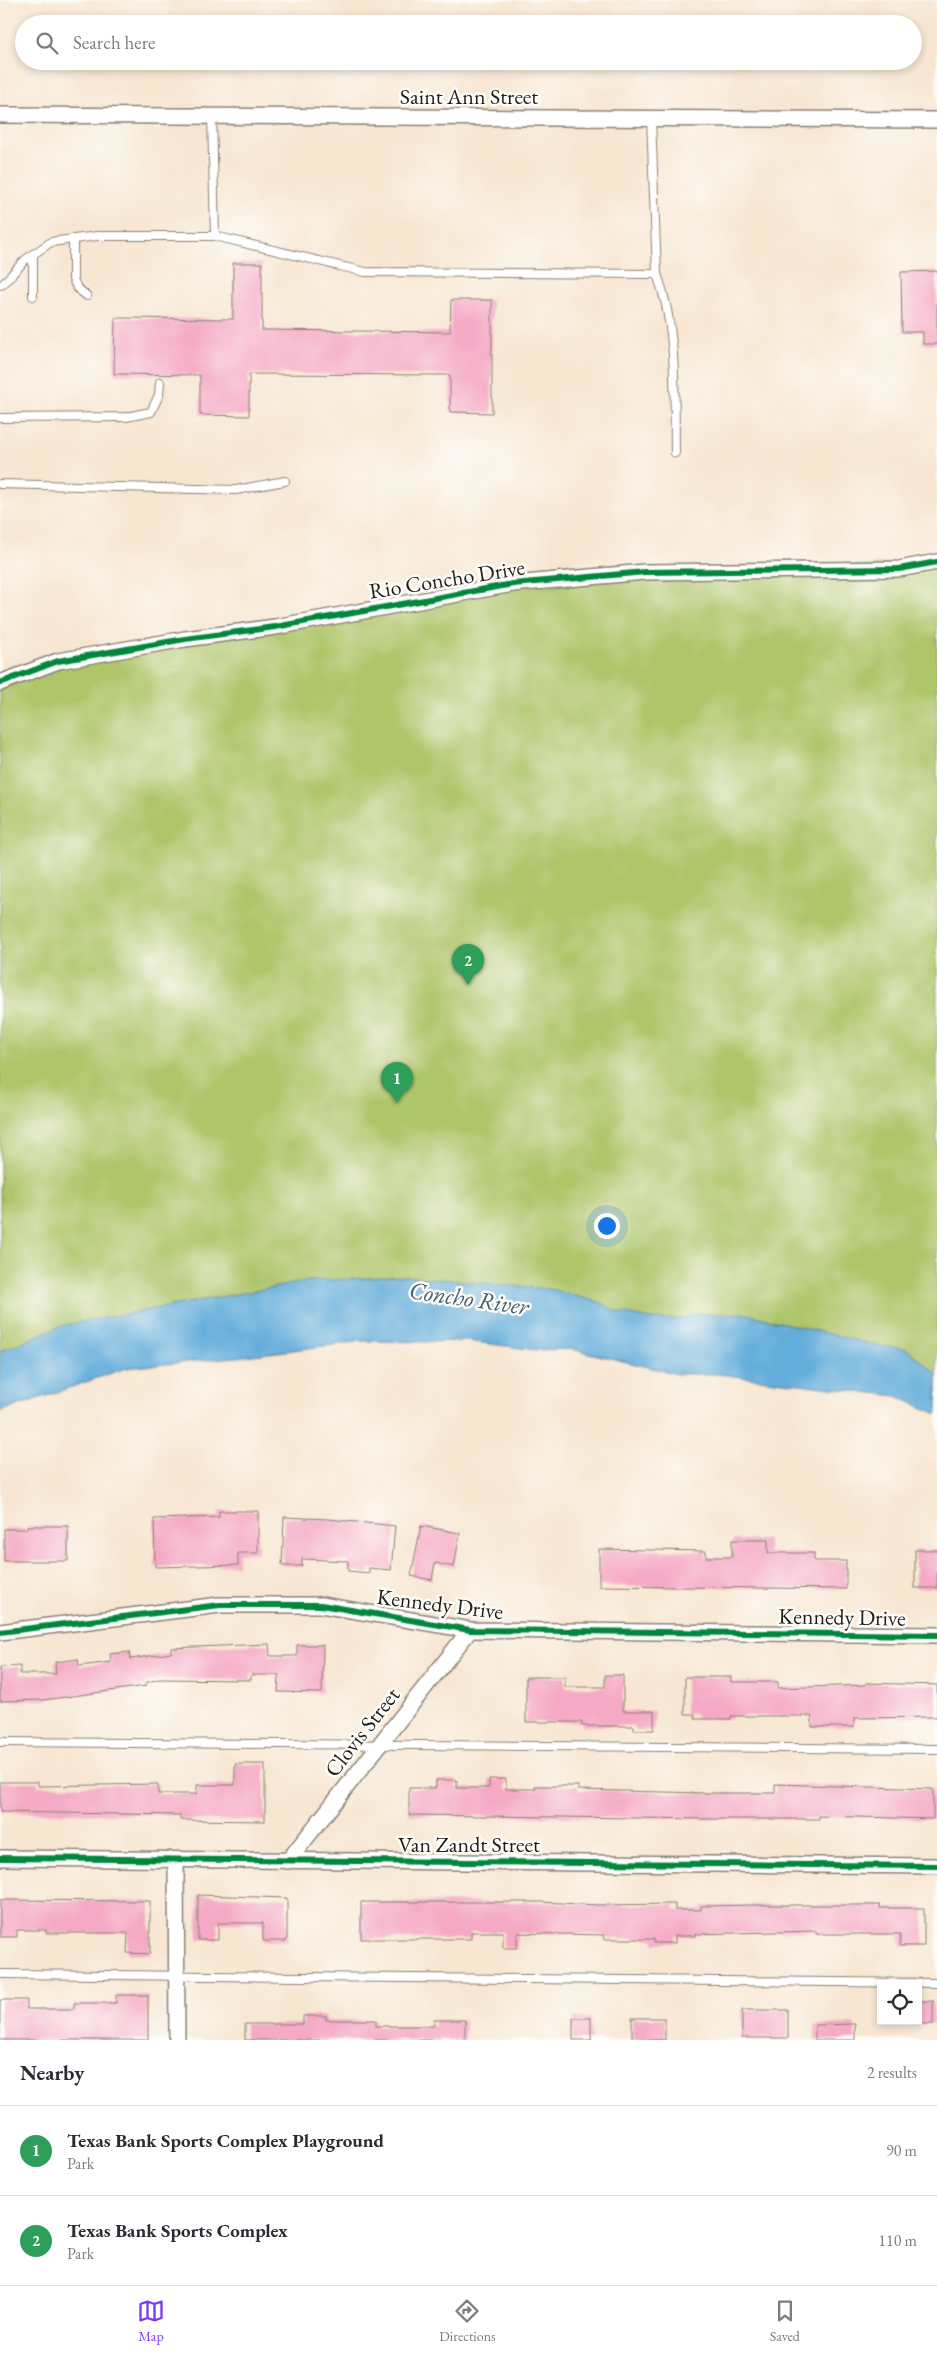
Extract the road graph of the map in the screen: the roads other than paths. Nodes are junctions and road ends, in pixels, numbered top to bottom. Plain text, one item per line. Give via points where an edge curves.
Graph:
1 (0, 115) edge
2 (212, 116) junction
3 (652, 118) junction
4 (937, 120) edge
5 (216, 236) junction
6 (74, 239) junction
7 (33, 254) junction
8 (657, 274) junction
9 (0, 284) edge
10 (33, 296) dead end
11 (88, 296) dead end
12 (160, 382) dead end
13 (0, 418) edge
14 (675, 453) dead end
15 (285, 481) dead end
16 (0, 484) edge
17 (937, 562) edge
18 (0, 683) edge
19 (470, 1630) junction
20 (0, 1632) edge
21 (937, 1635) edge
22 (0, 1742) edge
23 (379, 1744) junction
24 (937, 1749) edge
25 (0, 1858) edge
26 (176, 1860) junction
27 (288, 1861) junction
28 (937, 1866) edge
29 (0, 1974) edge
30 (177, 1976) junction
31 (937, 1983) edge
32 (177, 2040) edge

1 - 2 street, Saint Ann Street
2 - 3 street, Saint Ann Street
2 - 5 lane
3 - 4 street, Saint Ann Street
3 - 8 lane
5 - 6 lane via 97,236
5 - 8 lane via 365,272
6 - 7 lane via 51,242
6 - 11 lane via 73,279 77,288
7 - 9 lane
7 - 10 lane
8 - 14 lane via 665,295 673,340
12 - 13 lane via 152,412 126,417
15 - 16 lane via 236,490
17 - 18 street, Rio Concho Drive via 899,569 645,572 513,584 275,627 58,661
19 - 20 street, Kennedy Drive via 321,1605 220,1605
19 - 21 street, Kennedy Drive
19 - 23 street, Clovis Street
22 - 23 lane
23 - 24 lane
23 - 27 street, Clovis Street
25 - 26 street, Van Zandt Street
26 - 27 street, Van Zandt Street
26 - 30 street
27 - 28 street, Van Zandt Street
29 - 30 lane
30 - 31 lane
30 - 32 street

